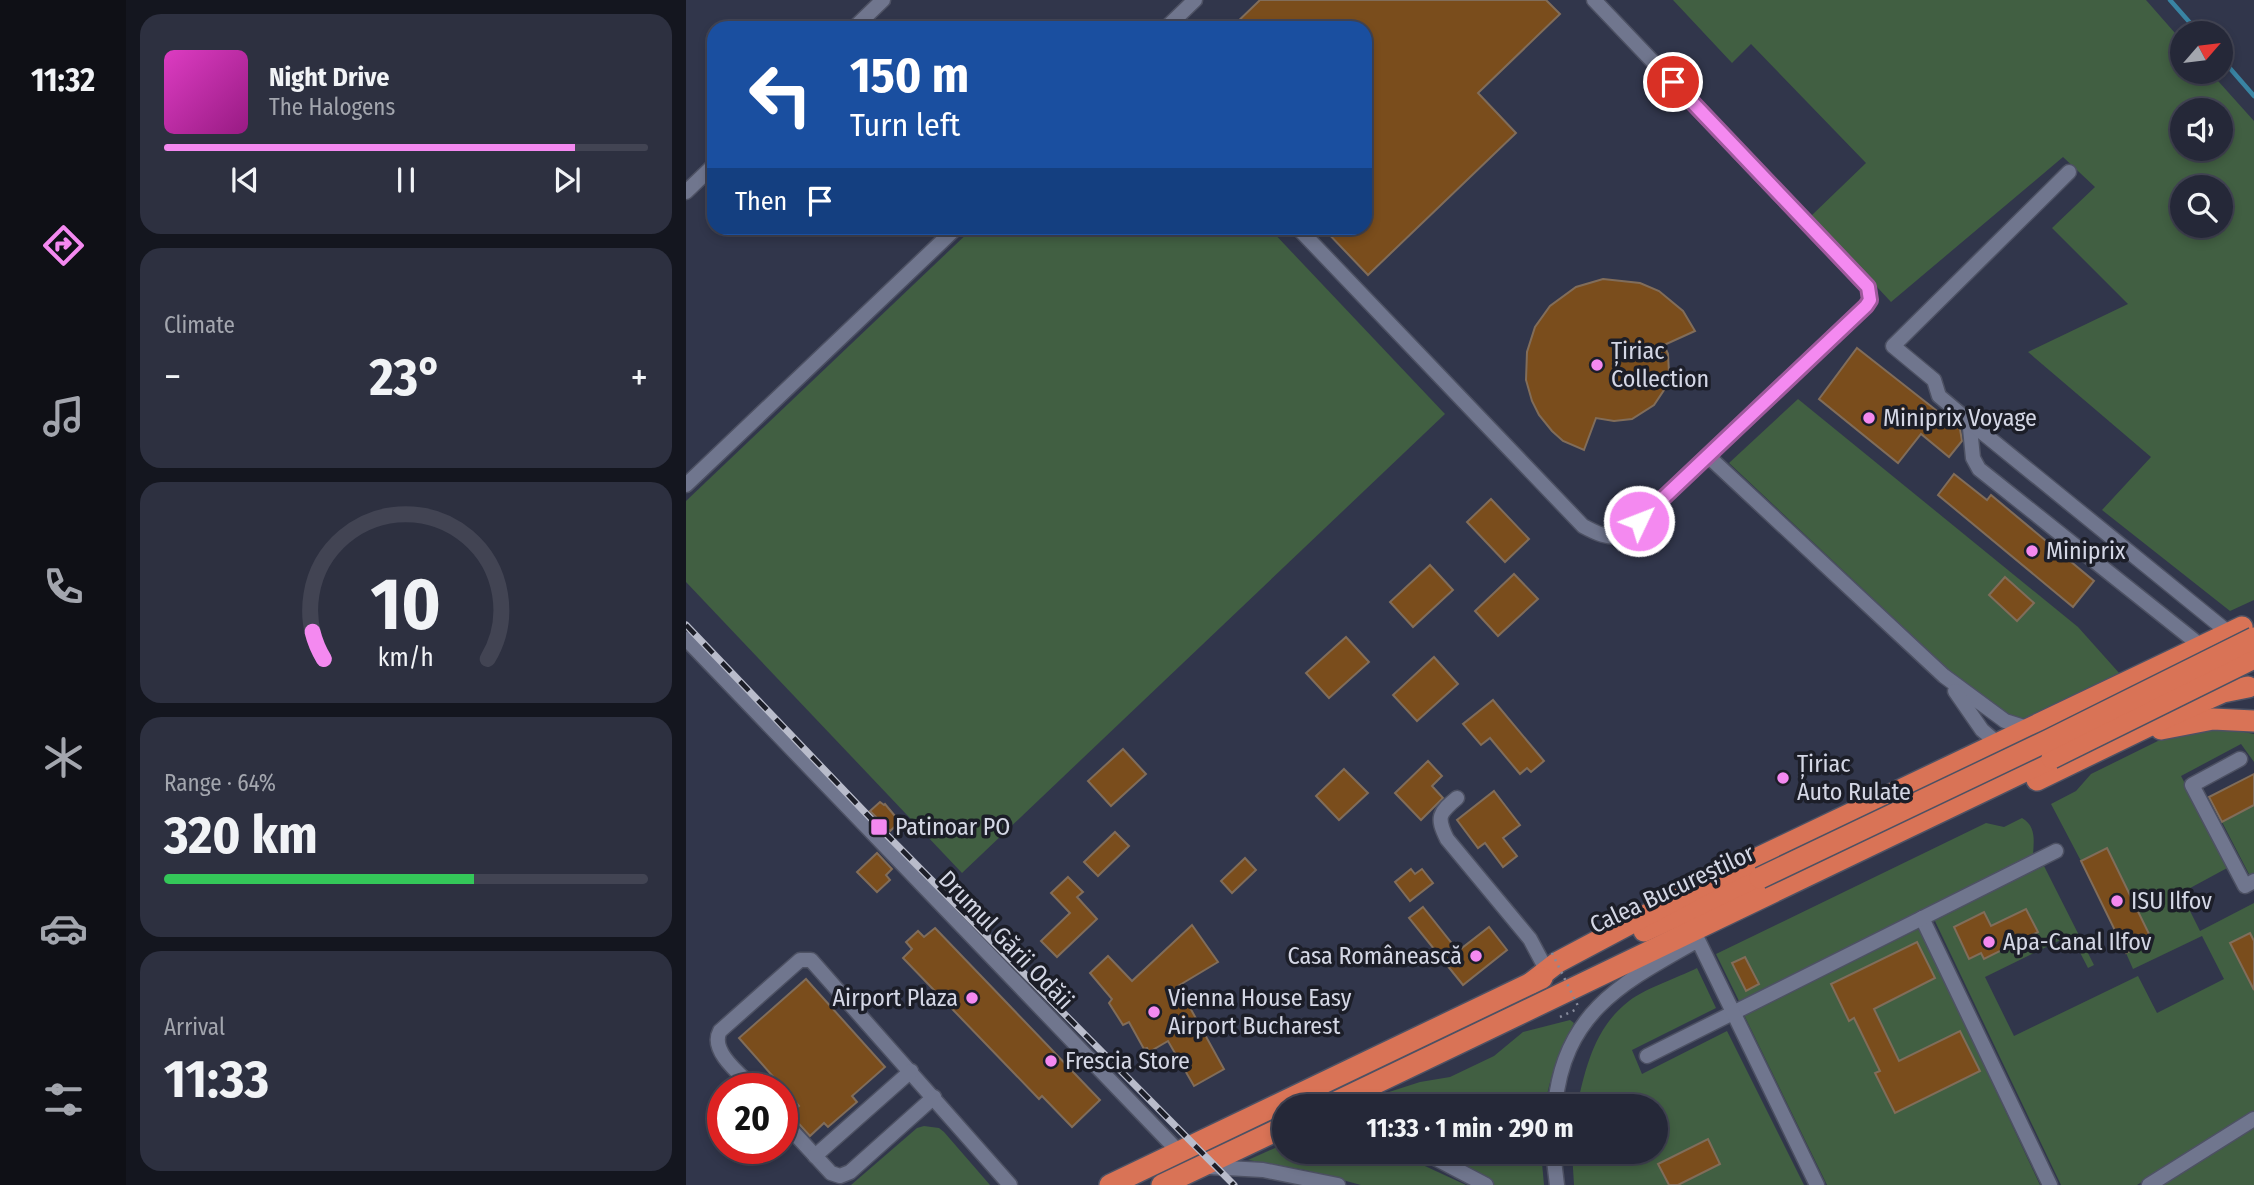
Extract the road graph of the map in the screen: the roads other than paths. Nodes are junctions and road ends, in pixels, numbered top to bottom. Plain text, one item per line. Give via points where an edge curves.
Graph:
1 (883, 0) edge
2 (1195, 0) edge
3 (1594, 0) edge
4 (861, 21) edge
5 (1173, 21) edge
6 (707, 172) edge
7 (2069, 173) dead end
8 (686, 192) edge
9 (949, 235) edge
10 (1305, 235) edge
11 (1964, 417) junction
12 (1708, 456) junction
13 (686, 485) edge
14 (2245, 629) edge
15 (686, 639) edge
16 (2201, 646) junction
17 (2254, 658) edge
18 (2232, 661) junction
19 (1944, 676) junction
20 (2251, 689) edge
21 (1973, 717) junction
22 (2052, 717) junction
23 (2254, 721) edge
24 (2027, 728) junction
25 (2081, 735) junction
26 (2125, 737) junction
27 (1996, 743) junction
28 (1964, 758) junction
29 (2240, 759) dead end
30 (2075, 762) junction
31 (1457, 798) dead end
32 (2056, 851) dead end
33 (2254, 881) edge
34 (1764, 886) junction
35 (1922, 918) junction
36 (1698, 940) junction
37 (1543, 969) junction
38 (1541, 1003) junction
39 (1733, 1013) junction
40 (1647, 1056) dead end
41 (911, 1071) junction
42 (740, 1073) edge
43 (1353, 1094) edge
44 (1558, 1094) edge
45 (934, 1097) junction
46 (2254, 1119) edge
47 (1272, 1134) edge
48 (798, 1137) edge
49 (1178, 1152) junction
50 (815, 1156) junction
51 (1447, 1164) edge
52 (1554, 1164) edge
53 (1197, 1168) junction
54 (1010, 1185) edge
55 (1110, 1185) edge
56 (1162, 1185) edge
57 (1338, 1185) edge
58 (1486, 1185) edge
59 (1557, 1185) edge
60 (1816, 1185) edge
61 (2050, 1185) edge
62 (2149, 1185) edge

1 - 4 street
2 - 5 street
3 - 12 street via 1868,287 1866,306
6 - 8 street
7 - 11 street via 1893,346 1934,380 1939,396
9 - 13 street
10 - 12 street via 1583,526 1615,538 1623,536
11 - 14 street
11 - 16 street via 1979,469
12 - 19 street
14 - 16 highway
14 - 18 street via 2235,639
14 - 34 highway, Calea Bucureștilor, bridge via 2049,740
15 - 49 street, Drumul Gării Odăii
16 - 22 highway
17 - 34 highway, Calea Bucureștilor, bridge via 2040,764
18 - 20 street via 2238,677
18 - 25 street
19 - 21 street
19 - 24 street via 2005,721
20 - 26 highway via 2212,697
21 - 27 street
21 - 28 street via 1972,743
22 - 24 highway
22 - 25 highway via 2075,724
23 - 26 highway via 2213,719
24 - 27 highway
25 - 27 street via 2033,755
25 - 30 highway via 2081,754
26 - 30 highway
27 - 28 highway
28 - 37 highway via 1714,878
29 - 33 street via 2192,785 2245,886
30 - 36 highway
31 - 37 street via 1443,809 1440,818 1447,839 1530,939
32 - 35 street
34 - 37 highway, Calea Bucureștilor
34 - 38 highway, Calea Bucureștilor
35 - 39 street
35 - 61 street
36 - 38 highway via 1575,996
36 - 39 street
36 - 44 street via 1633,978 1597,1006 1567,1058
37 - 49 highway, Calea Bucureștilor
38 - 43 highway, Calea Bucureștilor
39 - 40 street
39 - 60 street
41 - 42 street via 816,964 805,958 720,1031 720,1051
41 - 45 street
41 - 50 street
45 - 50 street via 846,1175 831,1173
45 - 54 street
46 - 62 street
47 - 53 highway
48 - 50 street
49 - 55 highway, Calea Bucureștilor
51 - 58 street
52 - 59 street
53 - 56 highway
53 - 57 street via 1263,1170

